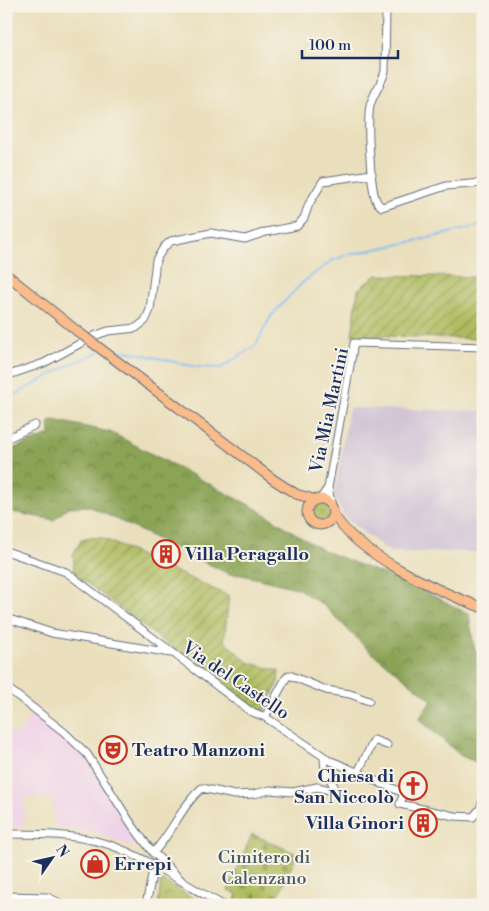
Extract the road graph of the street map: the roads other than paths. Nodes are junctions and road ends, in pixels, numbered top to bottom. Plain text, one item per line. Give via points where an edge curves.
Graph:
1 (386, 6) edge
2 (372, 174) junction
3 (483, 183) edge
4 (6, 274) edge
5 (94, 336) dead end
6 (81, 343) dead end
7 (483, 347) edge
8 (6, 376) edge
9 (35, 425) dead end
10 (6, 440) edge
11 (328, 488) junction
12 (296, 494) junction
13 (318, 499) junction
14 (333, 510) junction
15 (306, 511) junction
16 (324, 525) junction
17 (342, 527) junction
18 (6, 551) edge
19 (483, 608) edge
20 (6, 618) edge
21 (174, 654) junction
22 (6, 687) edge
23 (369, 701) dead end
24 (266, 717) junction
25 (387, 745) dead end
26 (327, 759) junction
27 (358, 772) junction
28 (483, 800) edge
29 (6, 834) edge
30 (153, 853) junction
31 (154, 865) junction
32 (181, 880) junction
33 (6, 896) edge
34 (65, 905) edge
35 (146, 905) edge
36 (223, 905) edge

1 - 2 street via 385,71 369,112
2 - 3 street via 376,202 382,207 446,186
2 - 5 street via 323,181 297,226 245,239 211,233 171,241 156,260 150,310 145,321 136,328
4 - 12 main road, bridge
6 - 8 street via 44,363
7 - 11 street, Via Mia Martini via 354,343
9 - 10 street
11 - 13 street, Via Mia Martini
11 - 14 street, Via Mia Martini
12 - 13 main road
12 - 15 main road
13 - 14 main road via 328,502
13 - 15 main road
14 - 16 main road via 330,521
14 - 17 main road
15 - 16 main road via 310,522
16 - 17 main road
17 - 19 main road via 383,559
18 - 21 street via 66,572
20 - 21 street, Via del Castello via 52,633
21 - 24 street, Via del Castello via 250,711
22 - 30 street via 87,754
23 - 24 street via 326,690 290,675
24 - 26 street, Via del Castello
25 - 27 street via 374,740
26 - 27 street, Via del Castello
26 - 30 street via 325,771 334,786 330,790 317,787 293,792 270,790 234,795 202,788 166,840
27 - 28 street, Via del Castello via 404,793 400,804 473,817
29 - 31 street via 48,835 109,845
30 - 32 street
31 - 32 street
31 - 35 street
32 - 36 street
33 - 34 street via 47,897

